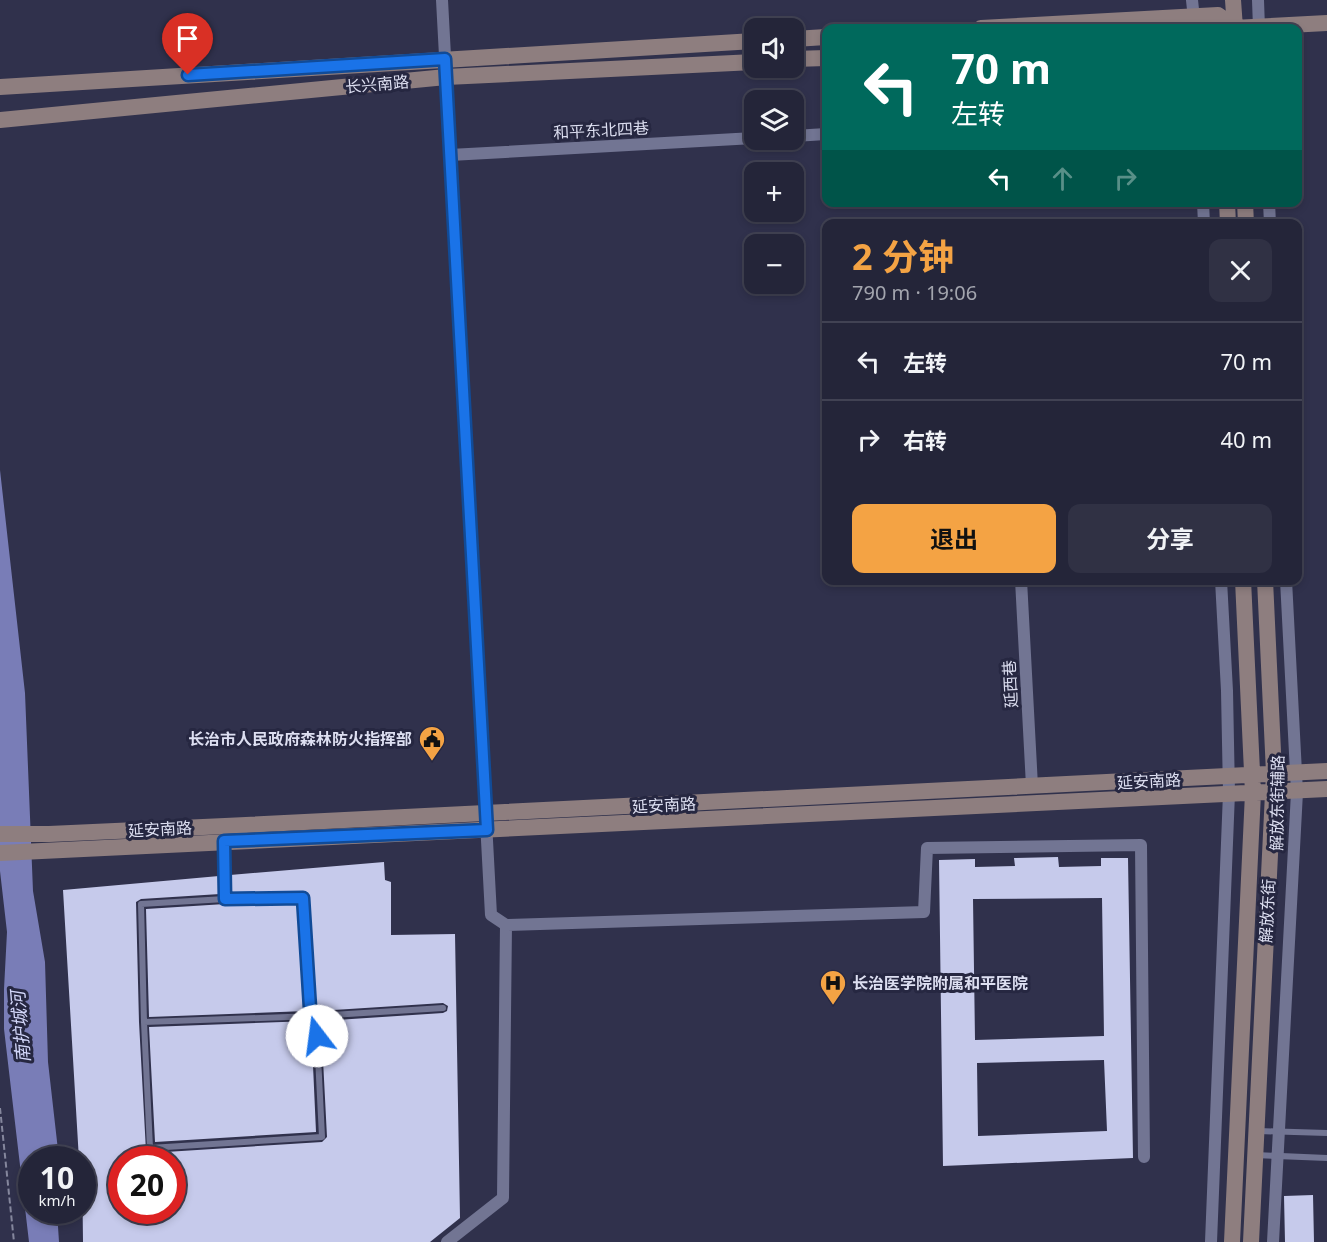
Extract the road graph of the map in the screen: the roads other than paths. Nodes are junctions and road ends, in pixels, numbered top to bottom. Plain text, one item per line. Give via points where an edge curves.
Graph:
1 (442, 0) edge
2 (1233, 0) edge
3 (1258, 0) edge
4 (1194, 15) edge
5 (1226, 21) edge
6 (1327, 23) edge
7 (1047, 24) edge
8 (1242, 24) edge
9 (1259, 24) edge
10 (1302, 24) edge
11 (822, 37) edge
12 (804, 38) edge
13 (744, 42) edge
14 (822, 58) edge
15 (445, 59) junction
16 (804, 59) edge
17 (744, 63) edge
18 (446, 78) junction
19 (0, 87) edge
20 (0, 120) edge
21 (822, 134) edge
22 (804, 135) edge
23 (744, 139) edge
24 (450, 155) junction
25 (1021, 585) edge
26 (1221, 585) edge
27 (1243, 585) edge
28 (1264, 585) edge
29 (1286, 585) edge
30 (1327, 771) edge
31 (1274, 773) junction
32 (1296, 773) junction
33 (1253, 774) junction
34 (1229, 785) junction
35 (1032, 786) junction
36 (1327, 789) edge
37 (1297, 792) junction
38 (1253, 793) junction
39 (1272, 793) junction
40 (487, 822) junction
41 (0, 834) edge
42 (224, 834) junction
43 (49, 843) junction
44 (0, 853) edge
45 (225, 899) junction
46 (506, 925) junction
47 (443, 1008) dead end
48 (316, 1016) junction
49 (144, 1022) junction
50 (1256, 1131) junction
51 (1278, 1131) junction
52 (1327, 1133) edge
53 (1255, 1155) junction
54 (1277, 1156) junction
55 (1144, 1157) dead end
56 (1327, 1158) edge
57 (447, 1242) edge
58 (1211, 1242) edge
59 (1232, 1242) edge
60 (1251, 1242) edge
61 (1273, 1242) edge

1 - 15 street
2 - 5 main road
3 - 9 street
4 - 5 main road
4 - 7 main road
5 - 8 main road
6 - 10 main road
11 - 12 main road
13 - 15 main road, 长兴南路
14 - 16 main road
15 - 18 street
15 - 19 main road, 长兴南路
17 - 18 main road, 长兴南路
18 - 20 main road, 长兴南路
18 - 24 street
21 - 22 street
23 - 24 street, 和平东北四巷
24 - 40 street
25 - 35 street, 延西巷
26 - 34 street
27 - 33 main road, 解放东街
28 - 31 main road, 解放东街
29 - 32 street, 解放东街辅路
30 - 32 main road, 延安南路
31 - 32 main road, 延安南路
31 - 33 main road, 延安南路
31 - 39 main road, 解放东街
32 - 37 street, 解放东街辅路
33 - 34 main road, 延安南路
33 - 38 main road, 解放东街
34 - 35 main road, 延安南路
34 - 38 main road, 延安南路
34 - 40 main road, 延安南路
34 - 58 street
35 - 40 main road, 延安南路
36 - 37 main road, 延安南路
37 - 39 main road, 延安南路
37 - 51 street, 解放东街辅路
38 - 39 main road, 延安南路
38 - 59 main road, 解放东街
39 - 50 main road, 解放东街
40 - 42 main road, 延安南路
40 - 46 street via 491,915
41 - 43 main road, 延安南路
42 - 43 main road, 延安南路
42 - 45 lane
43 - 44 main road, 延安南路
45 - 48 lane via 303,898 310,1008
45 - 49 lane via 141,904
46 - 55 street via 924,912 927,848 1141,846
46 - 57 street via 503,1198
47 - 48 lane
48 - 49 lane
48 - 49 lane via 322,1137 150,1148
50 - 51 lane
50 - 53 main road, 解放东街
51 - 52 lane
51 - 54 street, 解放东街辅路
53 - 54 lane
53 - 60 main road, 解放东街
54 - 56 lane
54 - 61 street, 解放东街辅路

